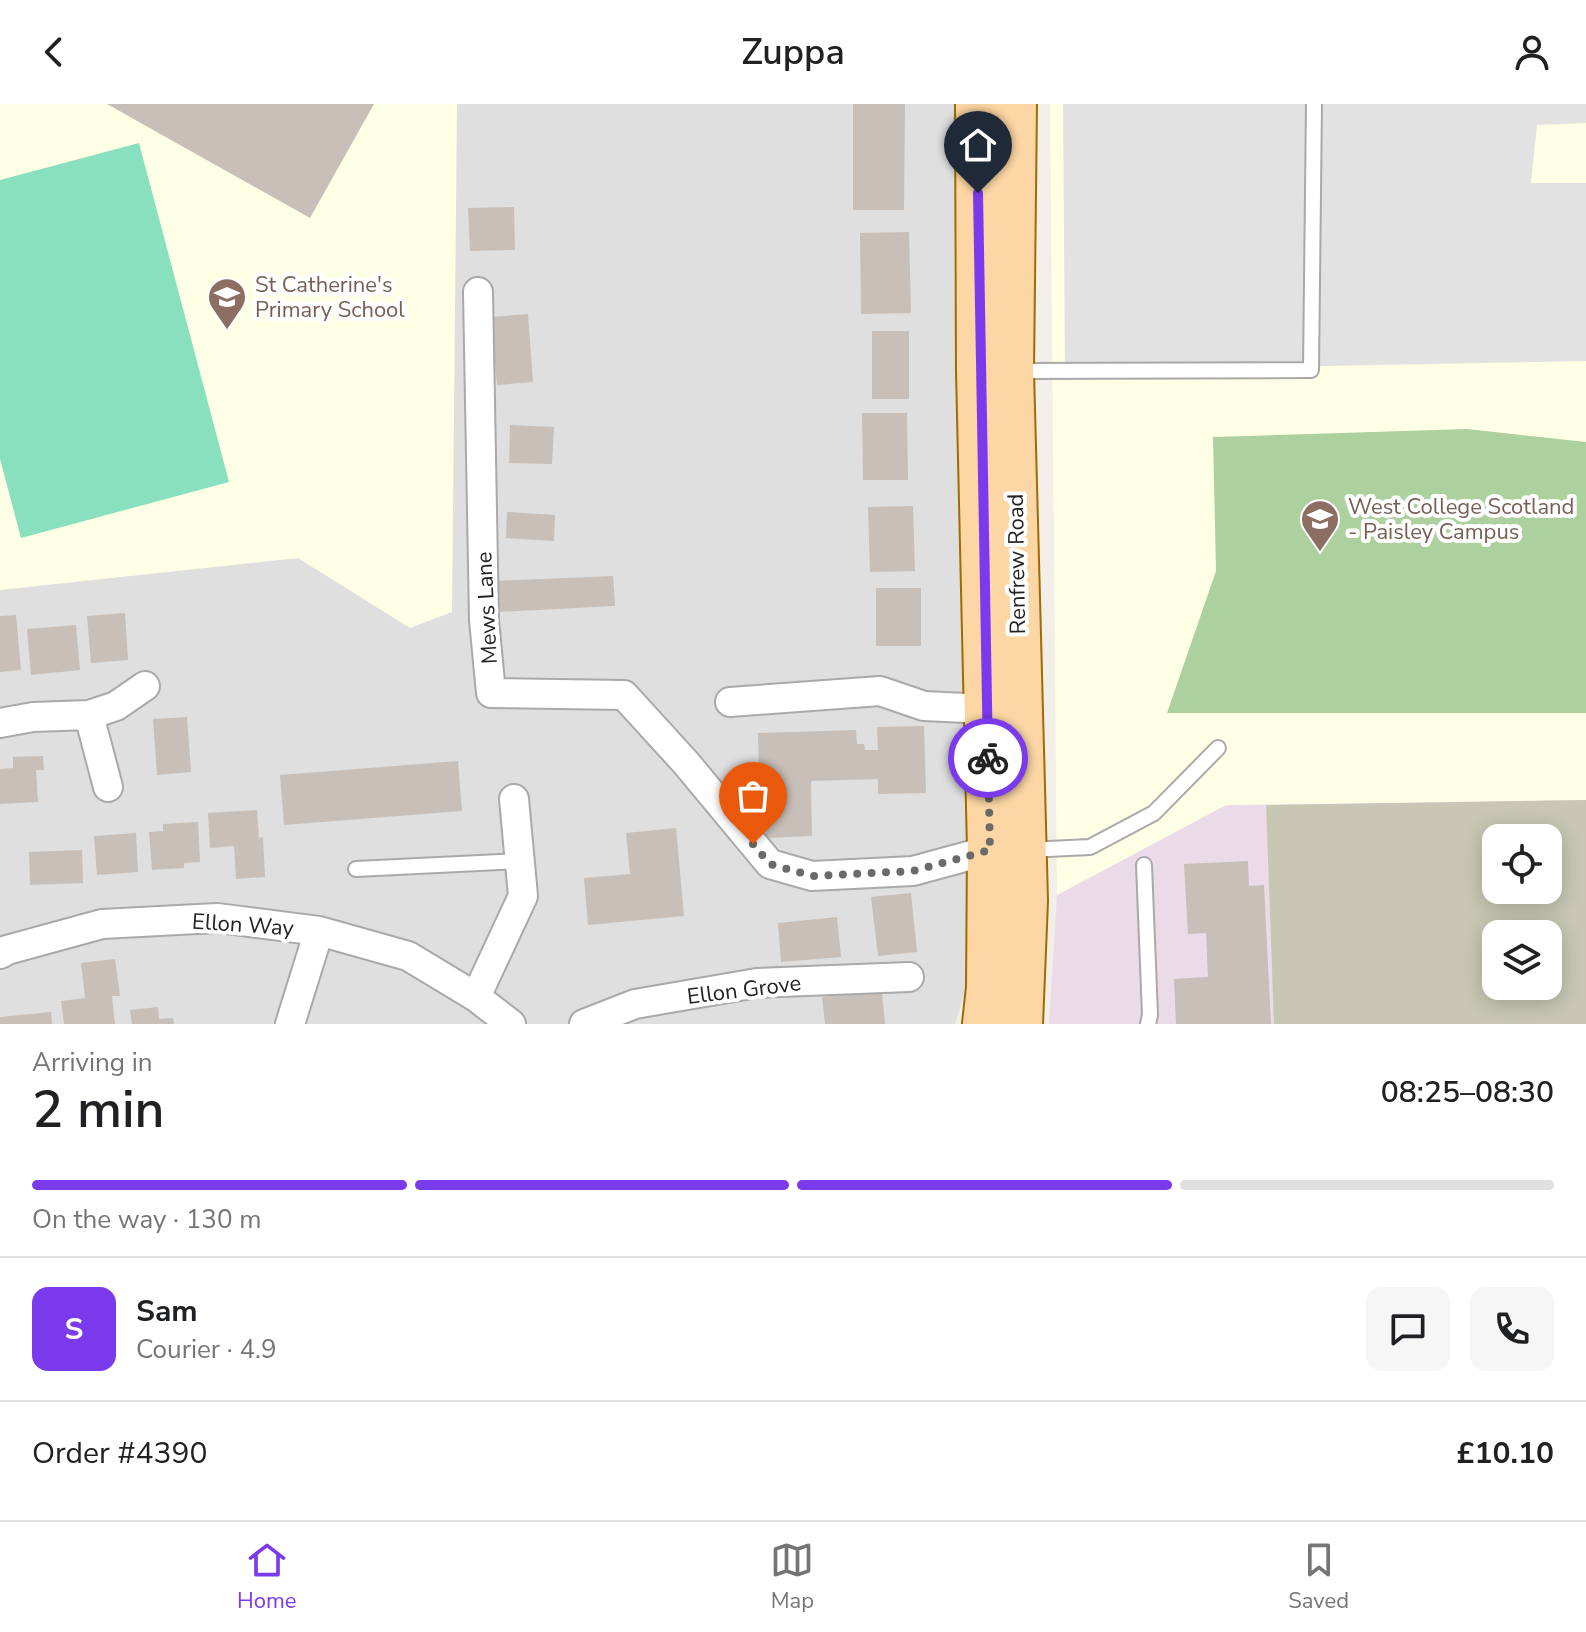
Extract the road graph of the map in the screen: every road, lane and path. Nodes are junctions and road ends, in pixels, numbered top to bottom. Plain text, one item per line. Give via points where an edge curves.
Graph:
1 (978, 104) edge
2 (1014, 104) edge
3 (1314, 104) edge
4 (478, 292) dead end
5 (995, 371) junction
6 (145, 686) dead end
7 (730, 702) dead end
8 (986, 709) junction
9 (89, 715) junction
10 (0, 723) edge
11 (1218, 748) dead end
12 (108, 787) dead end
13 (514, 799) dead end
14 (1006, 850) junction
15 (520, 861) junction
16 (1144, 865) dead end
17 (356, 869) dead end
18 (319, 931) junction
19 (0, 954) edge
20 (909, 977) dead end
21 (476, 997) junction
22 (290, 1024) edge
23 (511, 1024) edge
24 (584, 1024) edge
25 (985, 1024) edge
26 (1020, 1024) edge
27 (1148, 1024) edge

1 - 5 main road, Renfrew Road
2 - 5 main road, Renfrew Road
3 - 5 lane via 1311,370
4 - 14 street, Mews Lane via 484,620 491,693 624,695 770,864 812,876 913,871
5 - 8 main road, Renfrew Road
5 - 14 main road, Renfrew Road
6 - 9 street via 116,706
7 - 8 street via 880,691 924,706
8 - 14 main road, Renfrew Road
9 - 10 street
9 - 12 street
11 - 14 lane via 1154,813 1090,847
13 - 15 street
14 - 25 main road, Renfrew Road
14 - 26 main road, Renfrew Road via 1024,969
15 - 17 lane
15 - 21 street via 523,896
16 - 27 lane
18 - 19 street, Ellon Way via 217,918 102,924
18 - 21 street, Ellon Way via 408,956
18 - 22 street
20 - 24 street, Ellon Grove via 757,983 635,1004
21 - 23 street, Ellon Way

